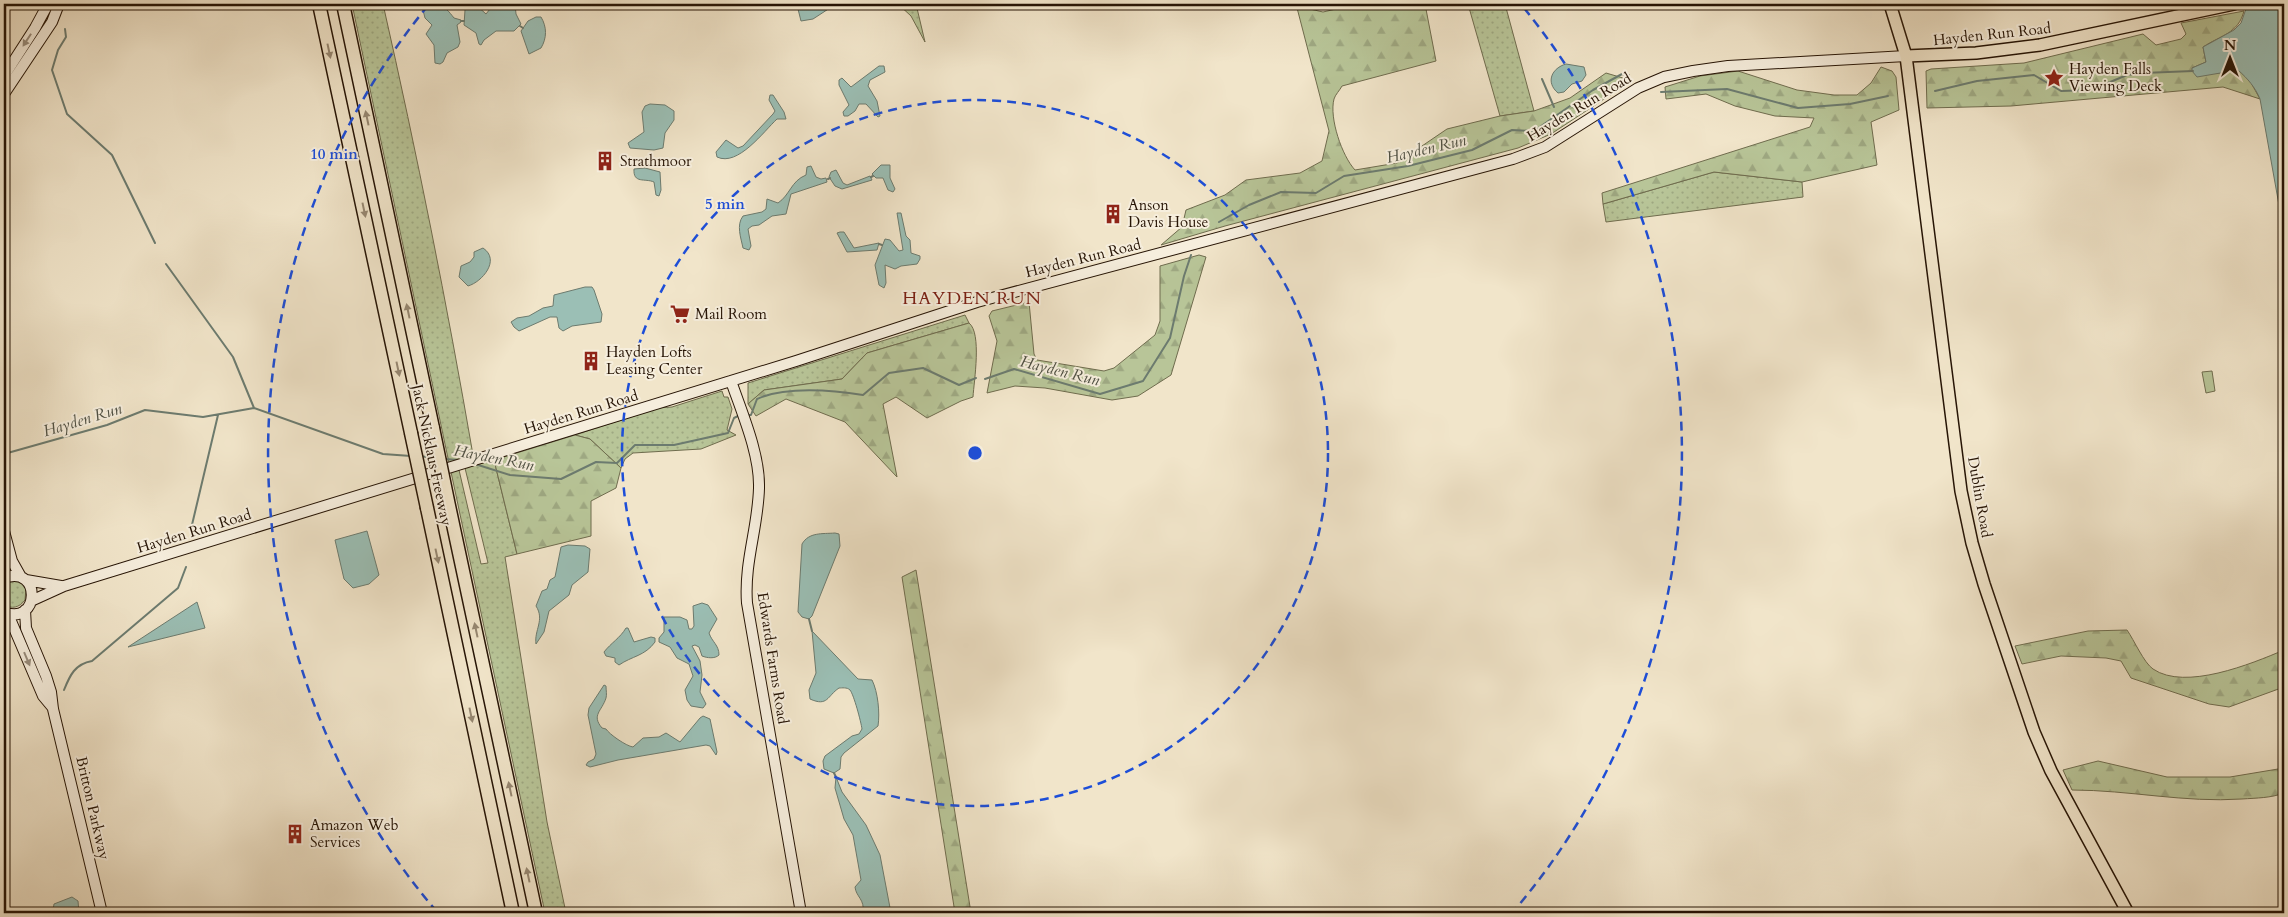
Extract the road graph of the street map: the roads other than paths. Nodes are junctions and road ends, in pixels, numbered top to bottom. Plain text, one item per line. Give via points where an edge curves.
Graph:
1 (48, 4) edge
2 (59, 4) edge
3 (319, 4) edge
4 (343, 4) edge
5 (1890, 4) edge
6 (2234, 4) edge
7 (1906, 56) junction
8 (4, 76) edge
9 (4, 94) edge
10 (731, 380) junction
11 (4, 532) edge
12 (4, 578) edge
13 (23, 579) junction
14 (64, 586) junction
15 (32, 601) junction
16 (25, 610) junction
17 (6, 613) edge
18 (53, 709) junction
19 (102, 913) edge
20 (513, 913) edge
21 (536, 913) edge
22 (801, 913) edge
23 (2128, 913) edge

1 -> 8 main road
2 - 9 main road via 52,22
3 -> 20 highway, Jack Nicklaus Freeway, bridge
21 -> 4 highway, Jack Nicklaus Freeway, bridge
5 - 7 main road, Dublin Road
6 - 7 main road, Hayden Run Road via 2040,46
7 - 10 main road, Hayden Run Road via 1728,66 1664,77 1638,88 1545,147 1521,157 1186,248 1056,279
7 - 23 main road, Dublin Road via 1960,483 1970,537 2034,732 2051,771
10 - 14 main road, Hayden Run Road
10 - 22 main road, Edwards Farms Road via 757,467 759,490 748,559 747,603
11 - 13 main road via 12,561
12 - 13 main road, Hayden Run Road
13 - 14 main road, Hayden Run Road
13 - 15 main road via 32,590
14 - 15 main road, Hayden Run Road
15 - 16 main road
16 - 17 main road via 14,615
16 - 18 main road, Britton Parkway via 26,628 46,676
17 -> 18 main road, Britton Parkway via 43,696
18 - 19 main road, Britton Parkway

